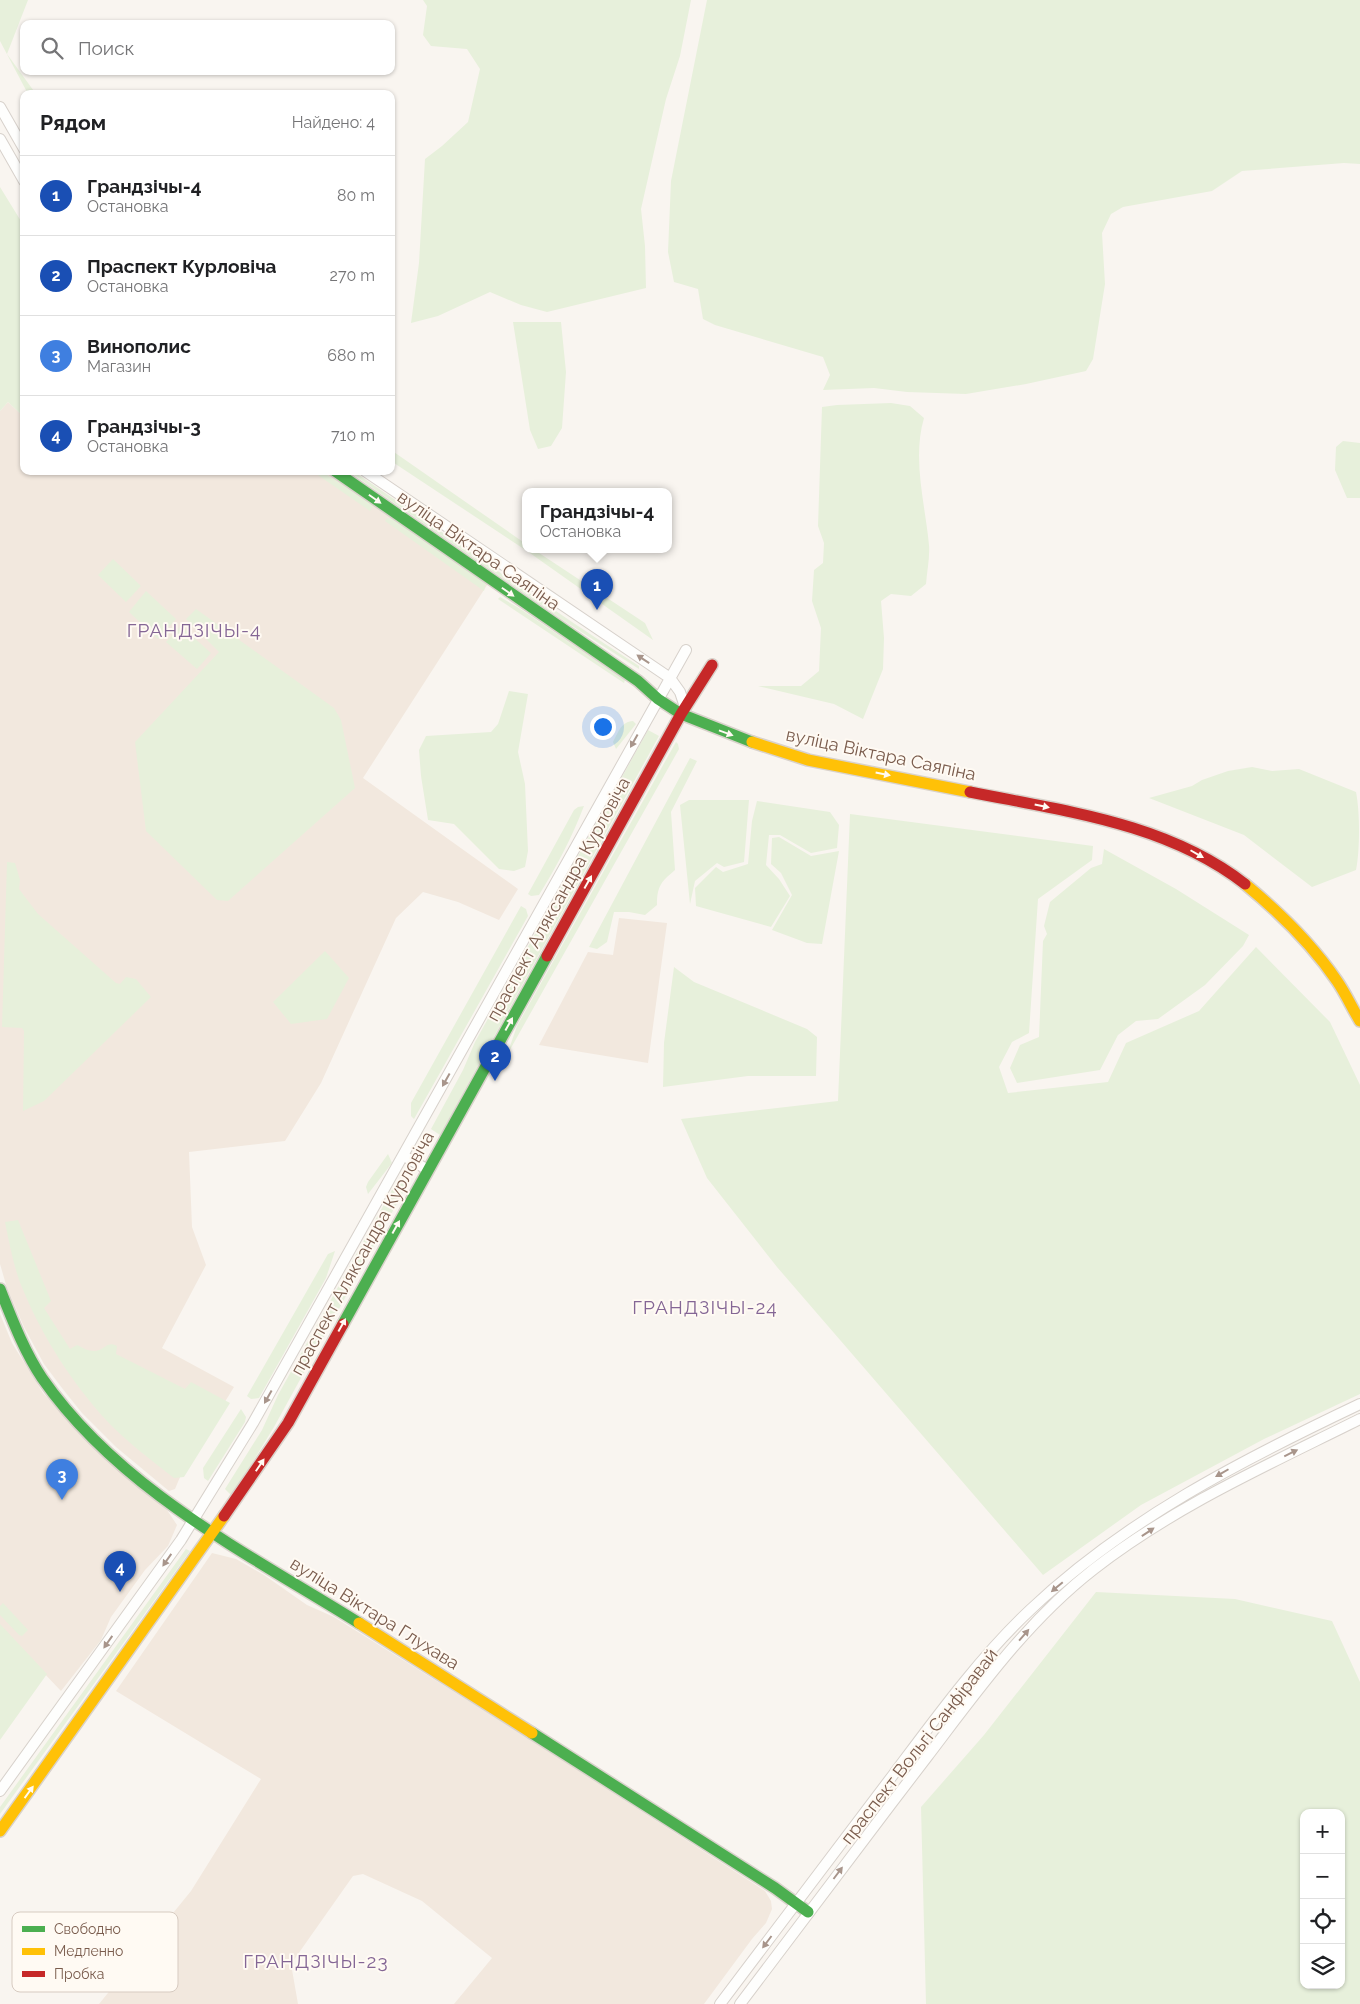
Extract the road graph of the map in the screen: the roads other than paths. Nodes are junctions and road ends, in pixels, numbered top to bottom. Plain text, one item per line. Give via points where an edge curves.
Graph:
1 (0, 107) edge
2 (0, 139) edge
3 (20, 142) edge
4 (20, 174) edge
5 (340, 475) edge
6 (371, 475) edge
7 (686, 650) dead end
8 (712, 665) dead end
9 (670, 678) junction
10 (658, 699) junction
11 (683, 710) junction
12 (1360, 1021) edge
13 (404, 1156) junction
14 (428, 1170) junction
15 (0, 1289) edge
16 (1360, 1404) edge
17 (1360, 1419) edge
18 (195, 1520) junction
19 (213, 1532) junction
20 (1094, 1555) junction
21 (1094, 1569) junction
22 (0, 1791) edge
23 (0, 1831) edge
24 (795, 1903) junction
25 (808, 1912) junction
26 (720, 2004) edge
27 (740, 2004) edge

1 - 3 street
2 - 4 street
5 -> 10 street, вуліца Віктара Саяпіна via 638,681
9 -> 6 street, вуліца Віктара Саяпіна
7 - 9 street, праспект Аляксандра Курловіча
8 - 11 street, праспект Аляксандра Курловіча
9 - 10 street, праспект Аляксандра Курловіча
9 - 11 street, вуліца Віктара Саяпіна via 680,692
10 - 11 street, вуліца Віктара Саяпіна
10 -> 13 street, праспект Аляксандра Курловіча
11 -> 12 street, вуліца Віктара Саяпіна via 760,745 808,760 1074,813 1132,827 1185,847 1232,874 1271,905 1337,981
14 -> 11 street, праспект Аляксандра Курловіча
13 - 14 street
13 -> 18 street, праспект Аляксандра Курловіча
19 -> 14 street, праспект Аляксандра Курловіча via 288,1422
15 - 18 street, вуліца Віктара Глухава via 16,1331 33,1363 56,1395 93,1437 136,1477
16 -> 20 street, праспект Вольгі Санфіравай via 1233,1467 1144,1519
21 -> 17 street, праспект Вольгі Санфіравай via 1158,1525 1241,1478
18 - 19 street, вуліца Віктара Глухава
18 -> 22 street, праспект Аляксандра Курловіча
23 -> 19 street, праспект Аляксандра Курловіча
19 - 24 street, вуліца Віктара Глухава via 388,1640
20 - 21 street via 1100,1555 1102,1559
20 -> 24 street, праспект Вольгі Санфіравай via 1029,1610 982,1662
25 -> 21 street, праспект Вольгі Санфіравай via 988,1676 1037,1620
24 - 25 street, вуліца Віктара Глухава
24 -> 26 street, праспект Вольгі Санфіравай
25 - 27 street, праспект Вольгі Санфіравай

